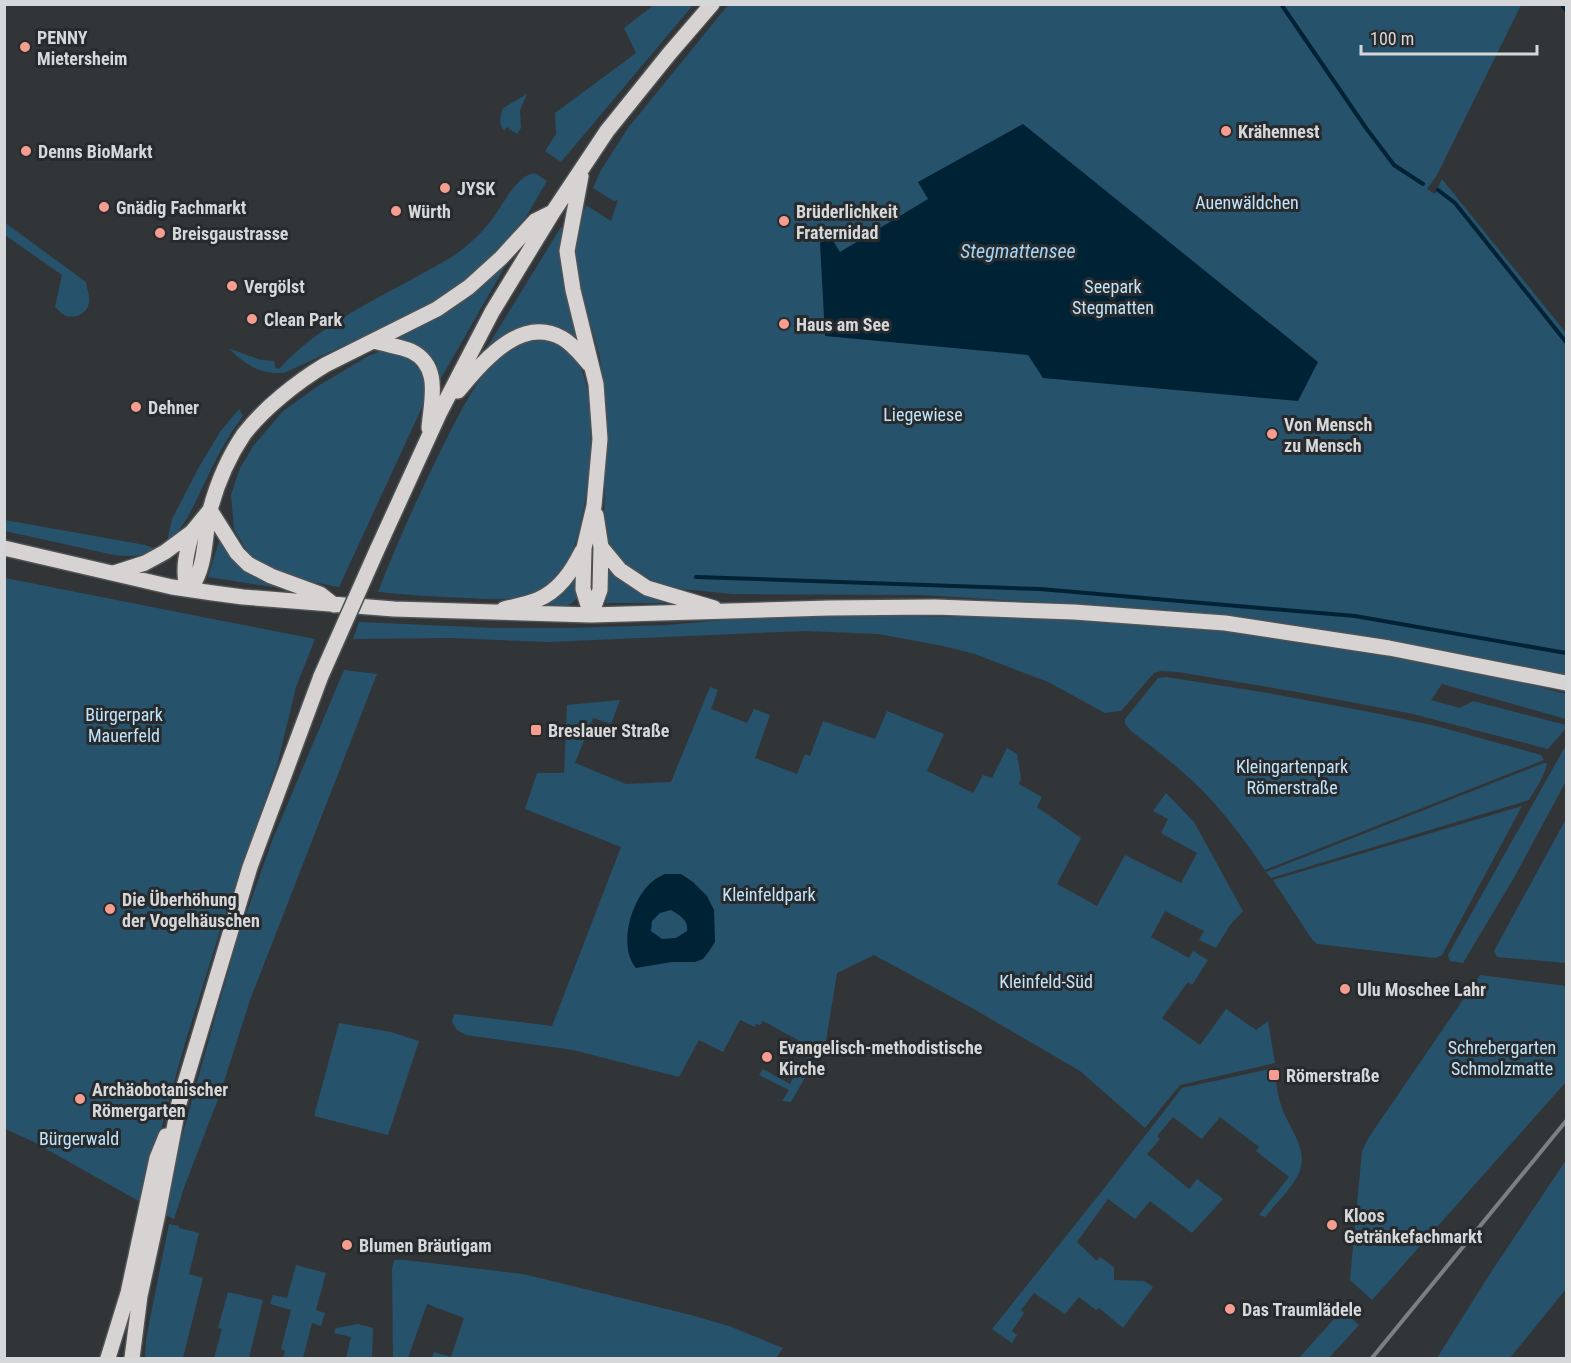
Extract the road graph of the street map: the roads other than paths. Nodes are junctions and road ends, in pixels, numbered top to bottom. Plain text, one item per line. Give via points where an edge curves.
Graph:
1 (712, 4) edge
2 (585, 164) junction
3 (556, 209) junction
4 (374, 341) junction
5 (591, 367) junction
6 (440, 412) junction
7 (428, 437) junction
8 (594, 506) junction
9 (210, 510) junction
10 (192, 532) junction
11 (601, 547) junction
12 (4, 548) edge
13 (584, 548) junction
14 (111, 573) junction
15 (187, 589) junction
16 (334, 605) junction
17 (725, 611) junction
18 (487, 613) junction
19 (591, 615) junction
20 (1566, 683) edge
21 (179, 1103) junction
22 (108, 1359) edge
23 (132, 1359) edge

1 - 2 main road via 641,88
2 - 3 main road
2 - 5 main road via 567,251
3 - 4 main road via 535,221 469,287 437,309
3 - 6 main road via 492,312
4 - 7 main road via 412,351 429,368 433,377
4 - 9 main road via 308,375 257,420 224,470
5 - 6 main road via 562,338 543,332 523,335 483,362
5 - 8 main road via 600,440
6 - 7 main road
7 - 21 main road, bridge via 321,676 250,867
8 - 11 main road
8 - 13 main road
9 - 10 main road
9 - 15 main road via 201,562 196,579
9 - 16 main road via 248,564 320,594
10 - 14 main road via 146,564
10 - 15 main road via 185,561
11 - 17 main road via 620,570 647,588
11 - 19 main road via 600,590
12 - 14 main road
13 - 18 main road via 560,585 538,600
13 - 19 main road via 584,589
14 - 15 main road
15 - 16 main road
16 - 18 main road
17 - 19 main road
17 - 20 main road via 934,607 1224,623 1389,648
18 - 19 main road
21 - 22 main road via 157,1158 128,1293
21 - 23 main road via 140,1296

